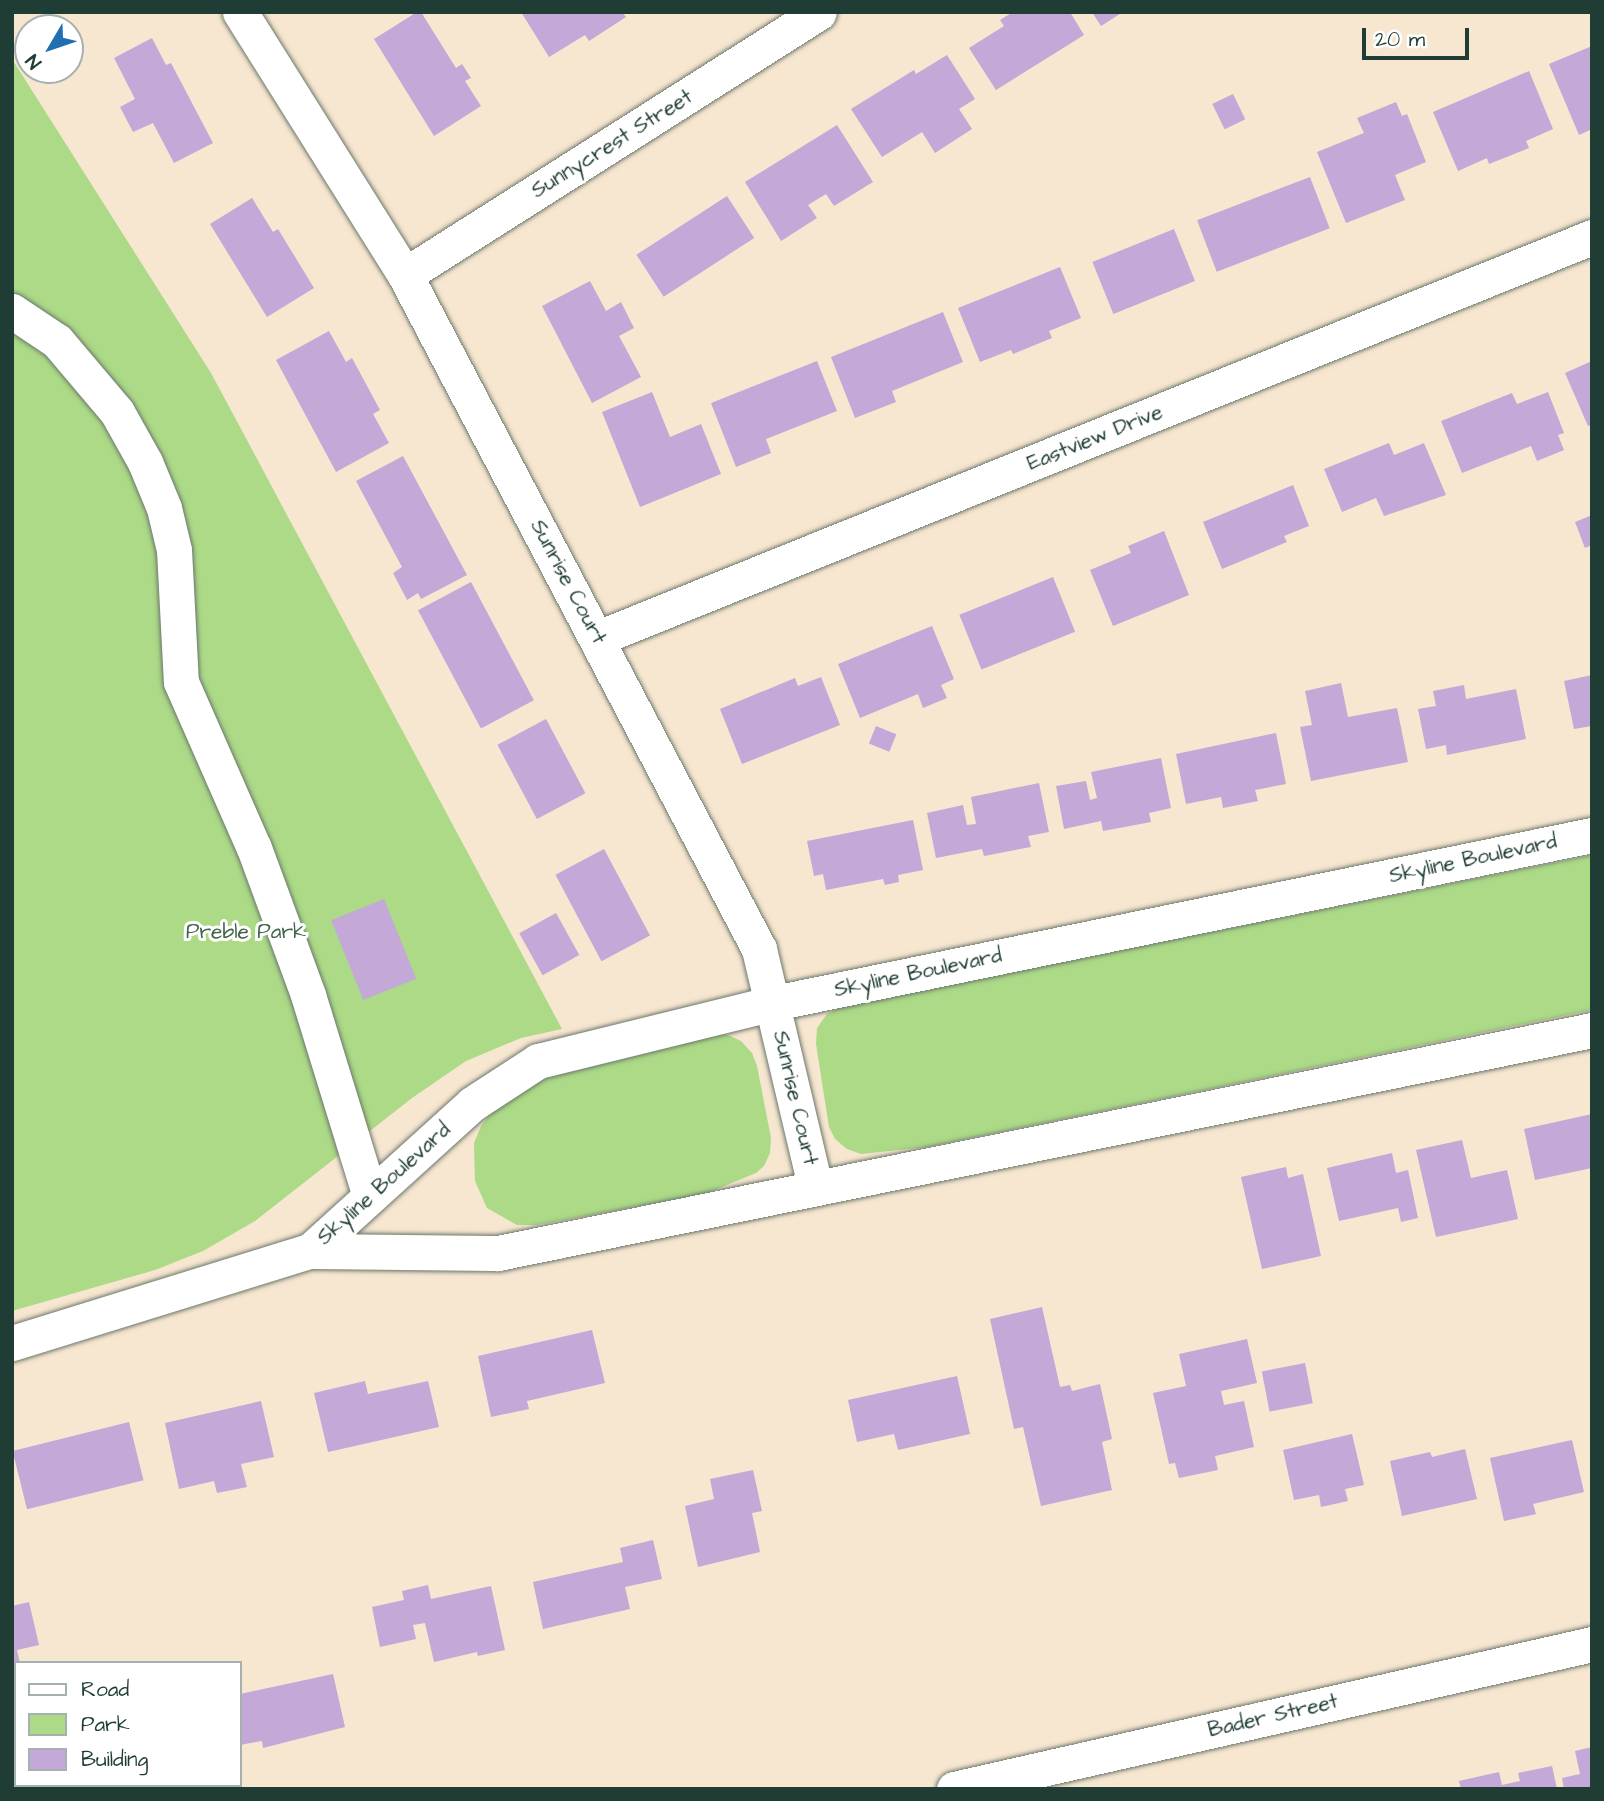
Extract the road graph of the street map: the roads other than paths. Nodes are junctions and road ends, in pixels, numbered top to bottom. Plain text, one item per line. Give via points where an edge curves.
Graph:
1 (240, 12) edge
2 (819, 12) edge
3 (1592, 237) edge
4 (405, 275) junction
5 (12, 311) edge
6 (598, 638) junction
7 (1592, 835) edge
8 (774, 1003) junction
9 (1592, 1030) edge
10 (815, 1186) junction
11 (370, 1196) junction
12 (310, 1251) junction
13 (12, 1343) edge
14 (1592, 1644) edge
15 (1077, 1775) edge
16 (954, 1789) edge

1 - 4 street, Sunrise Court
2 - 4 street, Sunnycrest Street
3 - 6 street, Eastview Drive
4 - 6 street, Sunrise Court
5 - 11 street via 57,341 117,412 145,461 164,508 174,550 181,682 254,848 308,996
6 - 8 street, Sunrise Court via 759,949
7 - 8 street, Skyline Boulevard
8 - 10 street, Sunrise Court
8 - 11 street, Skyline Boulevard via 538,1061 472,1104
9 - 10 street, Skyline Boulevard
10 - 12 street, Skyline Boulevard via 498,1253
11 - 12 street, Skyline Boulevard
12 - 13 street, Skyline Boulevard
14 - 15 street, Bader Street
15 - 16 street, Bader Street

